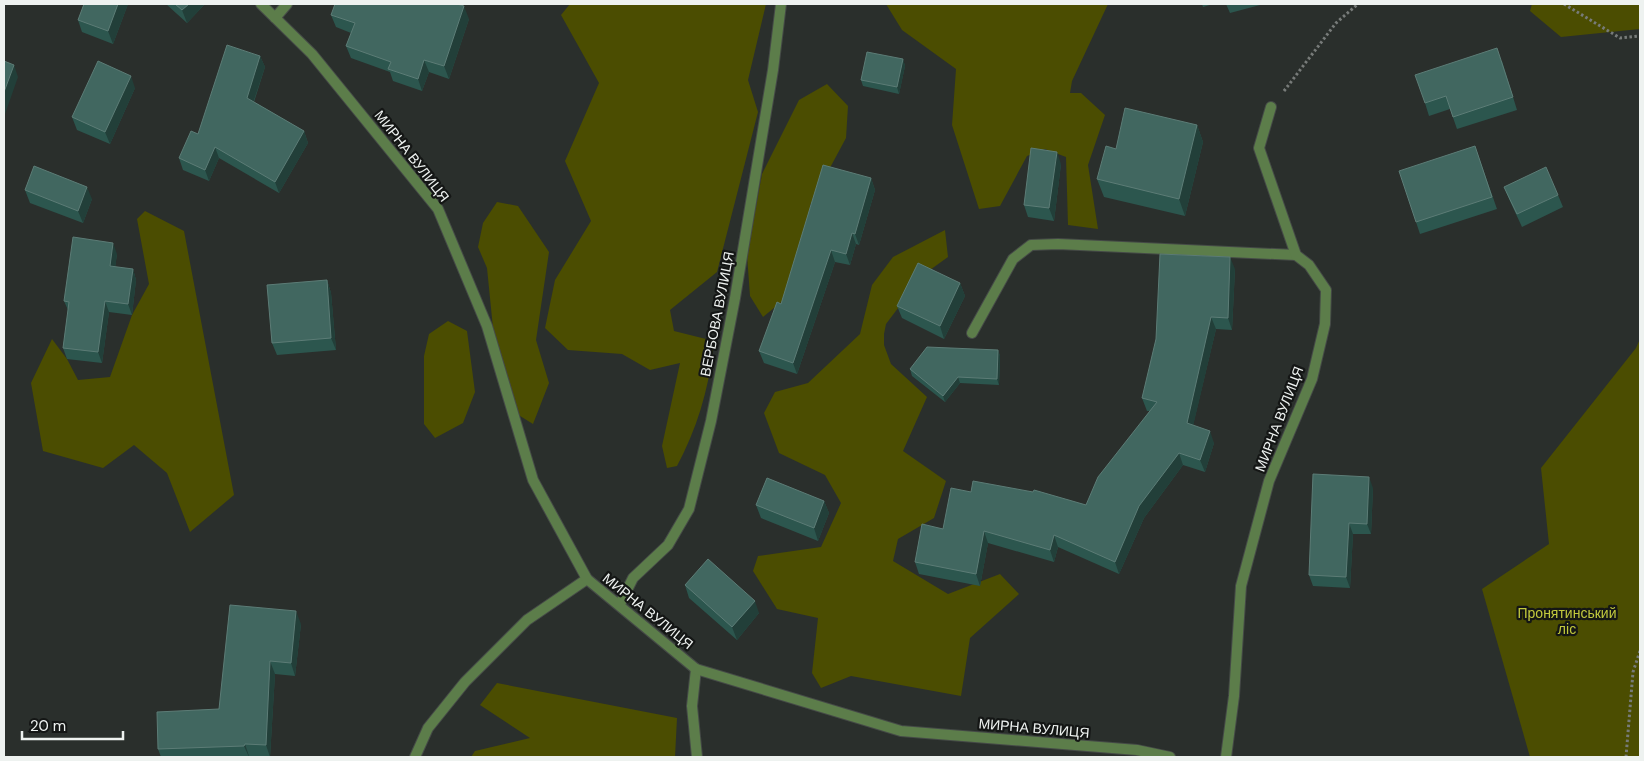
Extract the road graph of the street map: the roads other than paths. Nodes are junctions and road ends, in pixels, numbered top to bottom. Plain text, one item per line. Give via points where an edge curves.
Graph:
1 (261, 4) edge
2 (287, 4) edge
3 (780, 4) edge
4 (275, 18) junction
5 (1271, 107) road end
6 (1296, 254) junction
7 (972, 333) dead end
8 (587, 579) junction
9 (620, 604) junction
10 (696, 668) junction
11 (415, 757) edge
12 (697, 757) edge
13 (1170, 757) edge
14 (1226, 757) edge

1 - 4 street, МИРНА ВУЛИЦЯ
2 - 4 street
3 - 9 street, ВЕРБОВА ВУЛИЦЯ via 773,70 735,298 711,421 689,510 668,546 633,578
4 - 8 street, МИРНА ВУЛИЦЯ via 312,54 438,209 486,326 533,480
5 - 6 street, МИРНА ВУЛИЦЯ via 1259,148
6 - 7 street via 1031,245 1013,258
6 - 14 street, МИРНА ВУЛИЦЯ via 1309,264 1326,290 1325,324 1312,379 1269,481 1240,586 1234,696
8 - 9 street, МИРНА ВУЛИЦЯ
8 - 11 street via 527,620 465,682 428,728
9 - 10 street, МИРНА ВУЛИЦЯ
10 - 12 street via 692,706
10 - 13 street, МИРНА ВУЛИЦЯ via 901,730 1137,750

